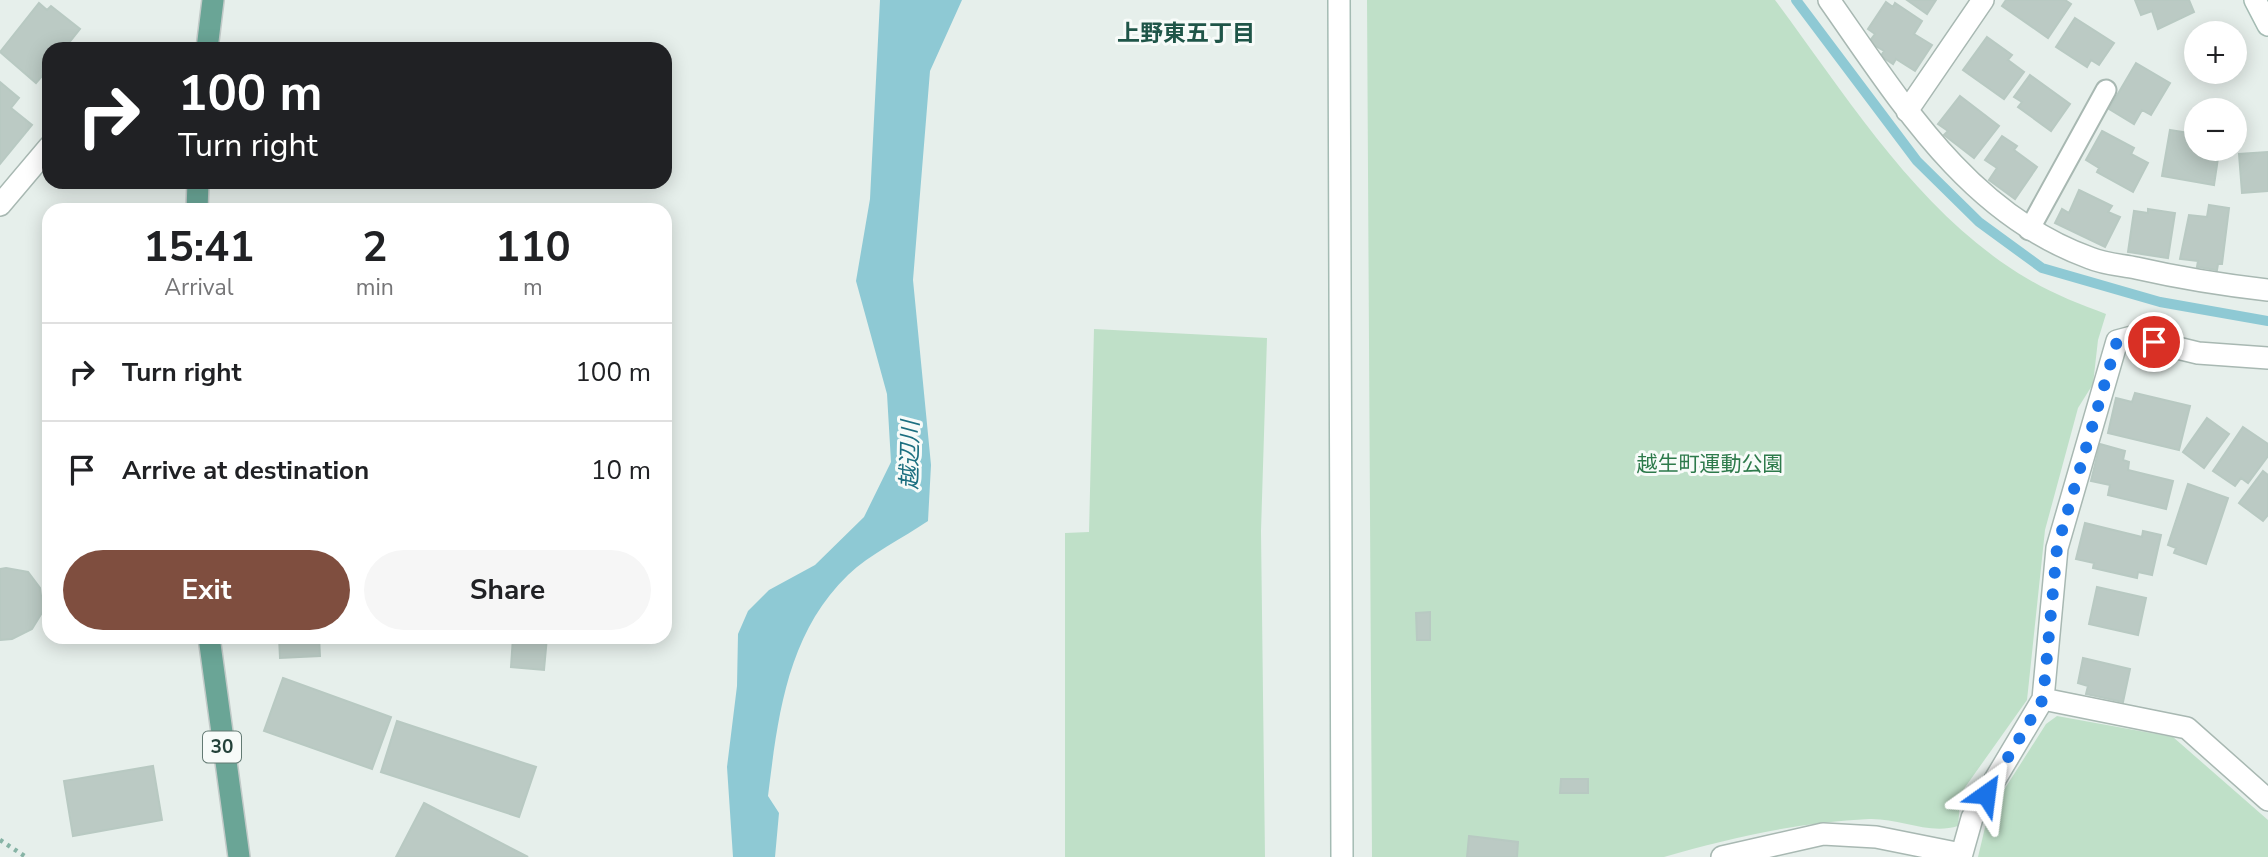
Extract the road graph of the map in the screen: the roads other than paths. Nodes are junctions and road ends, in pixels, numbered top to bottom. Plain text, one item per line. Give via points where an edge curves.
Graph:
1 (213, 0) edge
2 (1339, 0) edge
3 (1829, 0) edge
4 (1983, 0) edge
5 (2255, 0) edge
6 (2267, 23) edge
7 (208, 42) edge
8 (2106, 90) dead end
9 (1907, 111) junction
10 (42, 155) edge
11 (0, 205) edge
12 (2029, 230) junction
13 (2268, 290) edge
14 (2268, 358) edge
15 (210, 644) edge
16 (2043, 699) junction
17 (2268, 800) edge
18 (1961, 855) edge
19 (239, 857) edge
20 (1342, 857) edge
21 (1722, 857) edge

1 - 7 main road
2 - 20 street
3 - 9 street
4 - 9 street
5 - 6 street
8 - 12 lane
9 - 12 street via 1960,173
10 - 11 street
12 - 13 street via 2091,259 2201,282
14 - 16 street via 2198,353 2132,337 2117,341 2057,548
15 - 19 main road, 30
16 - 17 street via 2187,728
16 - 18 street via 1972,818
18 - 21 street via 1876,837 1823,834

